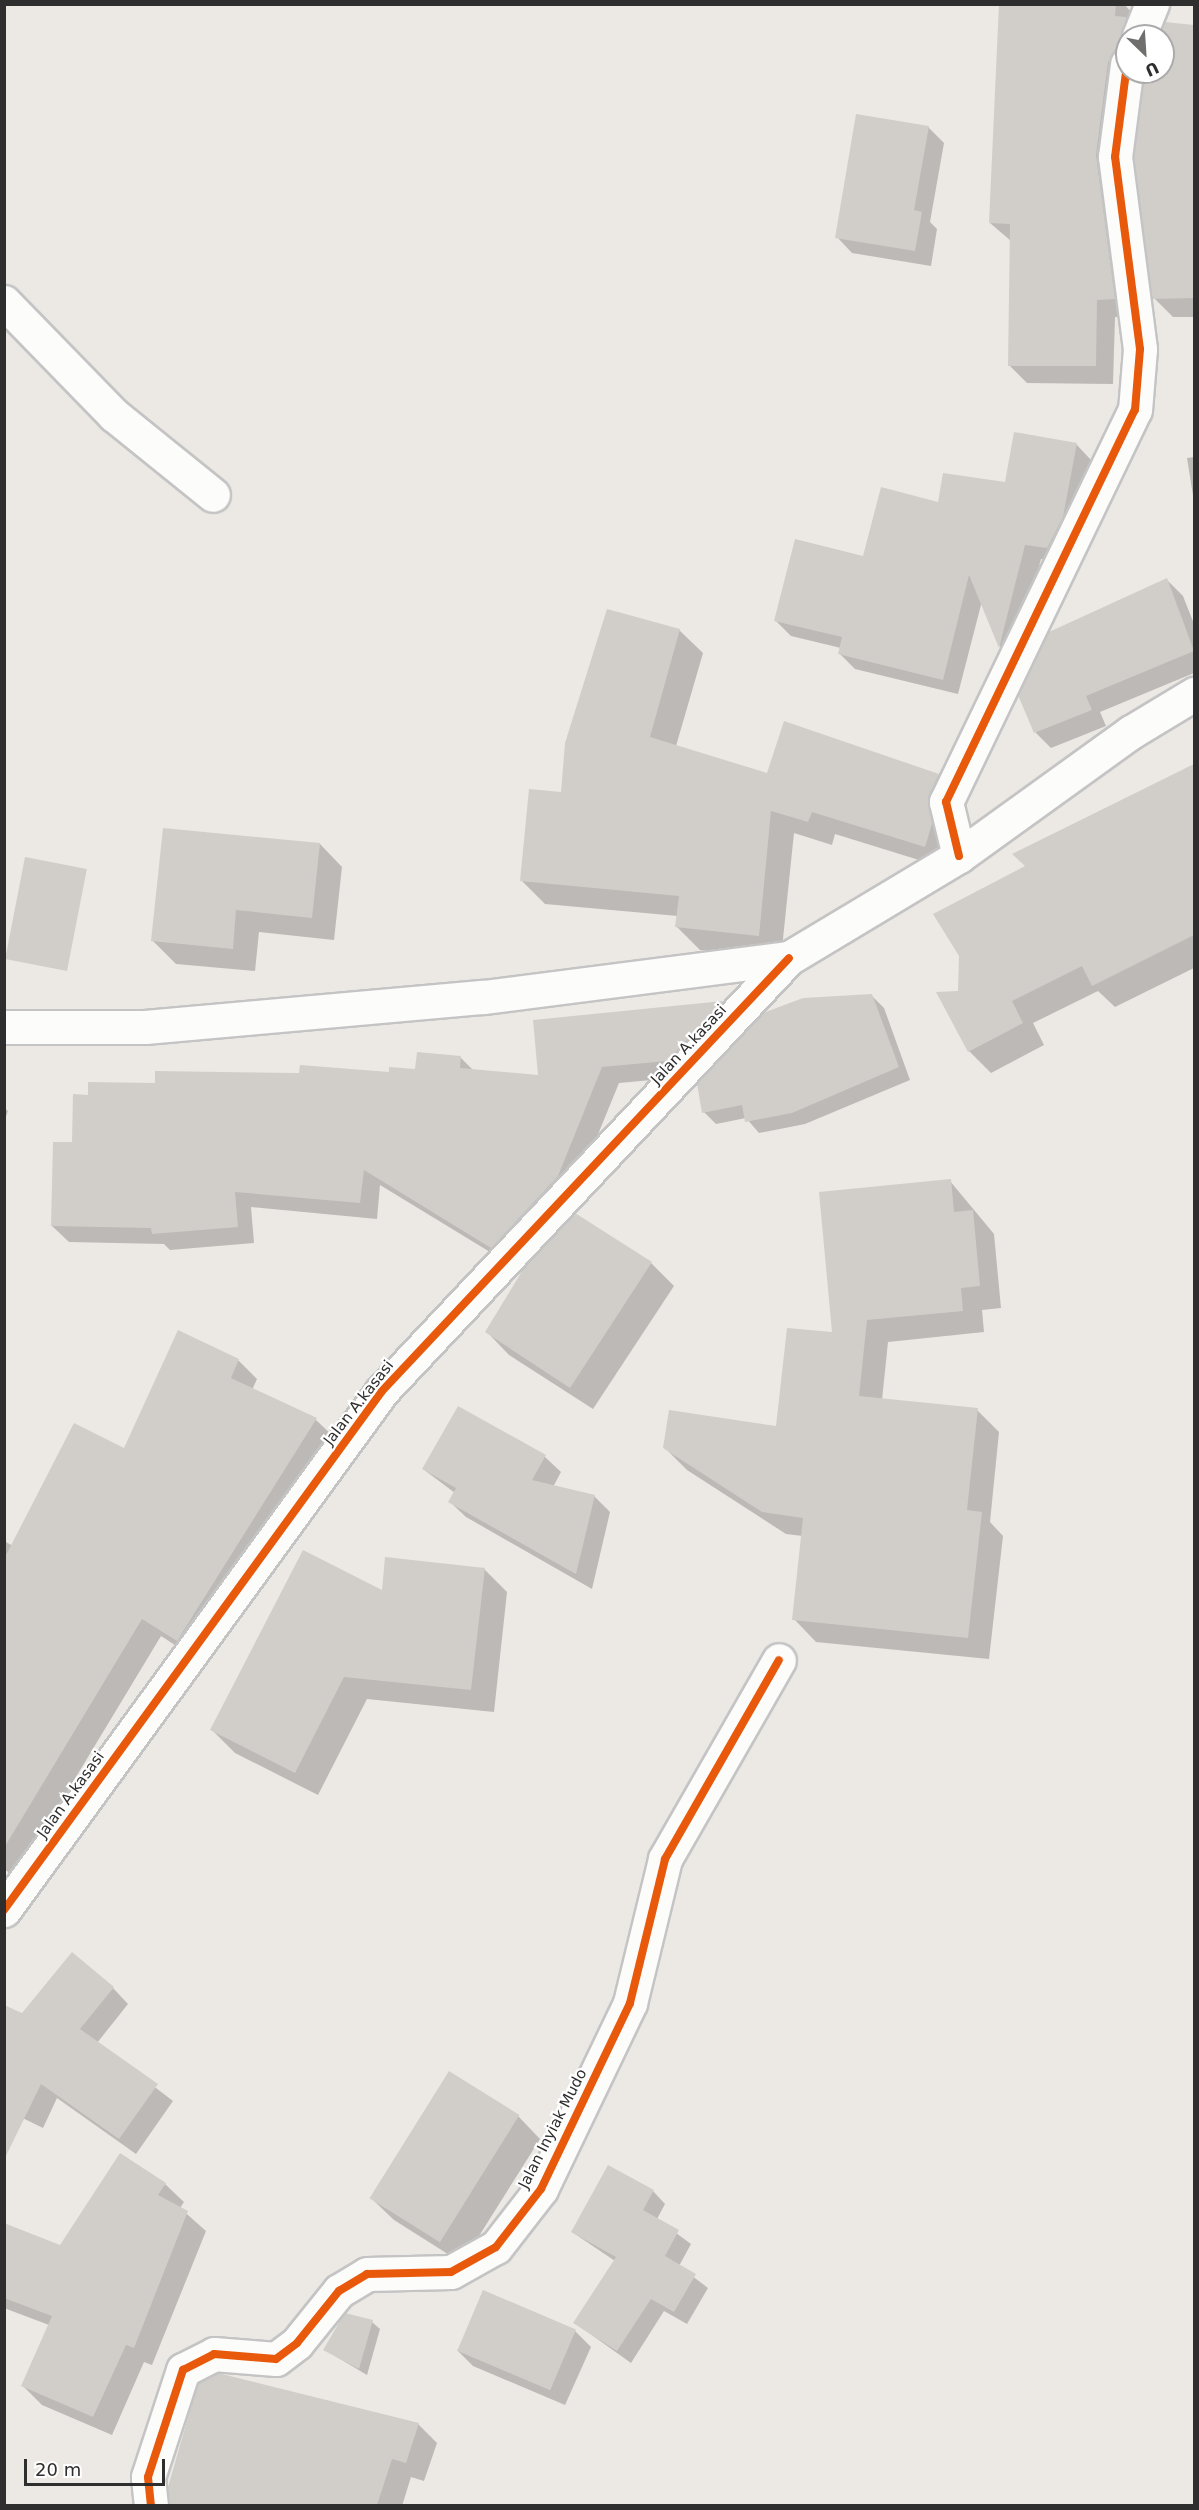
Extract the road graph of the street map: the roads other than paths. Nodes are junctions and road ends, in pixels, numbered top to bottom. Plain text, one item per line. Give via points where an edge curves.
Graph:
1 (1152, 4) edge
2 (1144, 24) edge
3 (1124, 84) edge
4 (4, 302) edge
5 (213, 495) dead end
6 (1194, 694) edge
7 (959, 856) junction
8 (789, 958) junction
9 (4, 1027) edge
10 (779, 1660) dead end
11 (4, 1910) edge
12 (151, 2505) edge

1 - 2 street
3 - 7 street via 1115,157 1140,349 1136,410 946,802
4 - 5 street via 114,416
6 - 7 street via 1131,732
7 - 8 street
8 - 9 street via 484,997 168,1025
8 - 11 street, Jalan A.kasasi via 382,1391
10 - 12 street, Jalan Inyiak Mudo via 664,1858 630,2003 541,2189 496,2247 451,2272 367,2274 339,2290 297,2343 276,2359 214,2354 183,2370 148,2477

